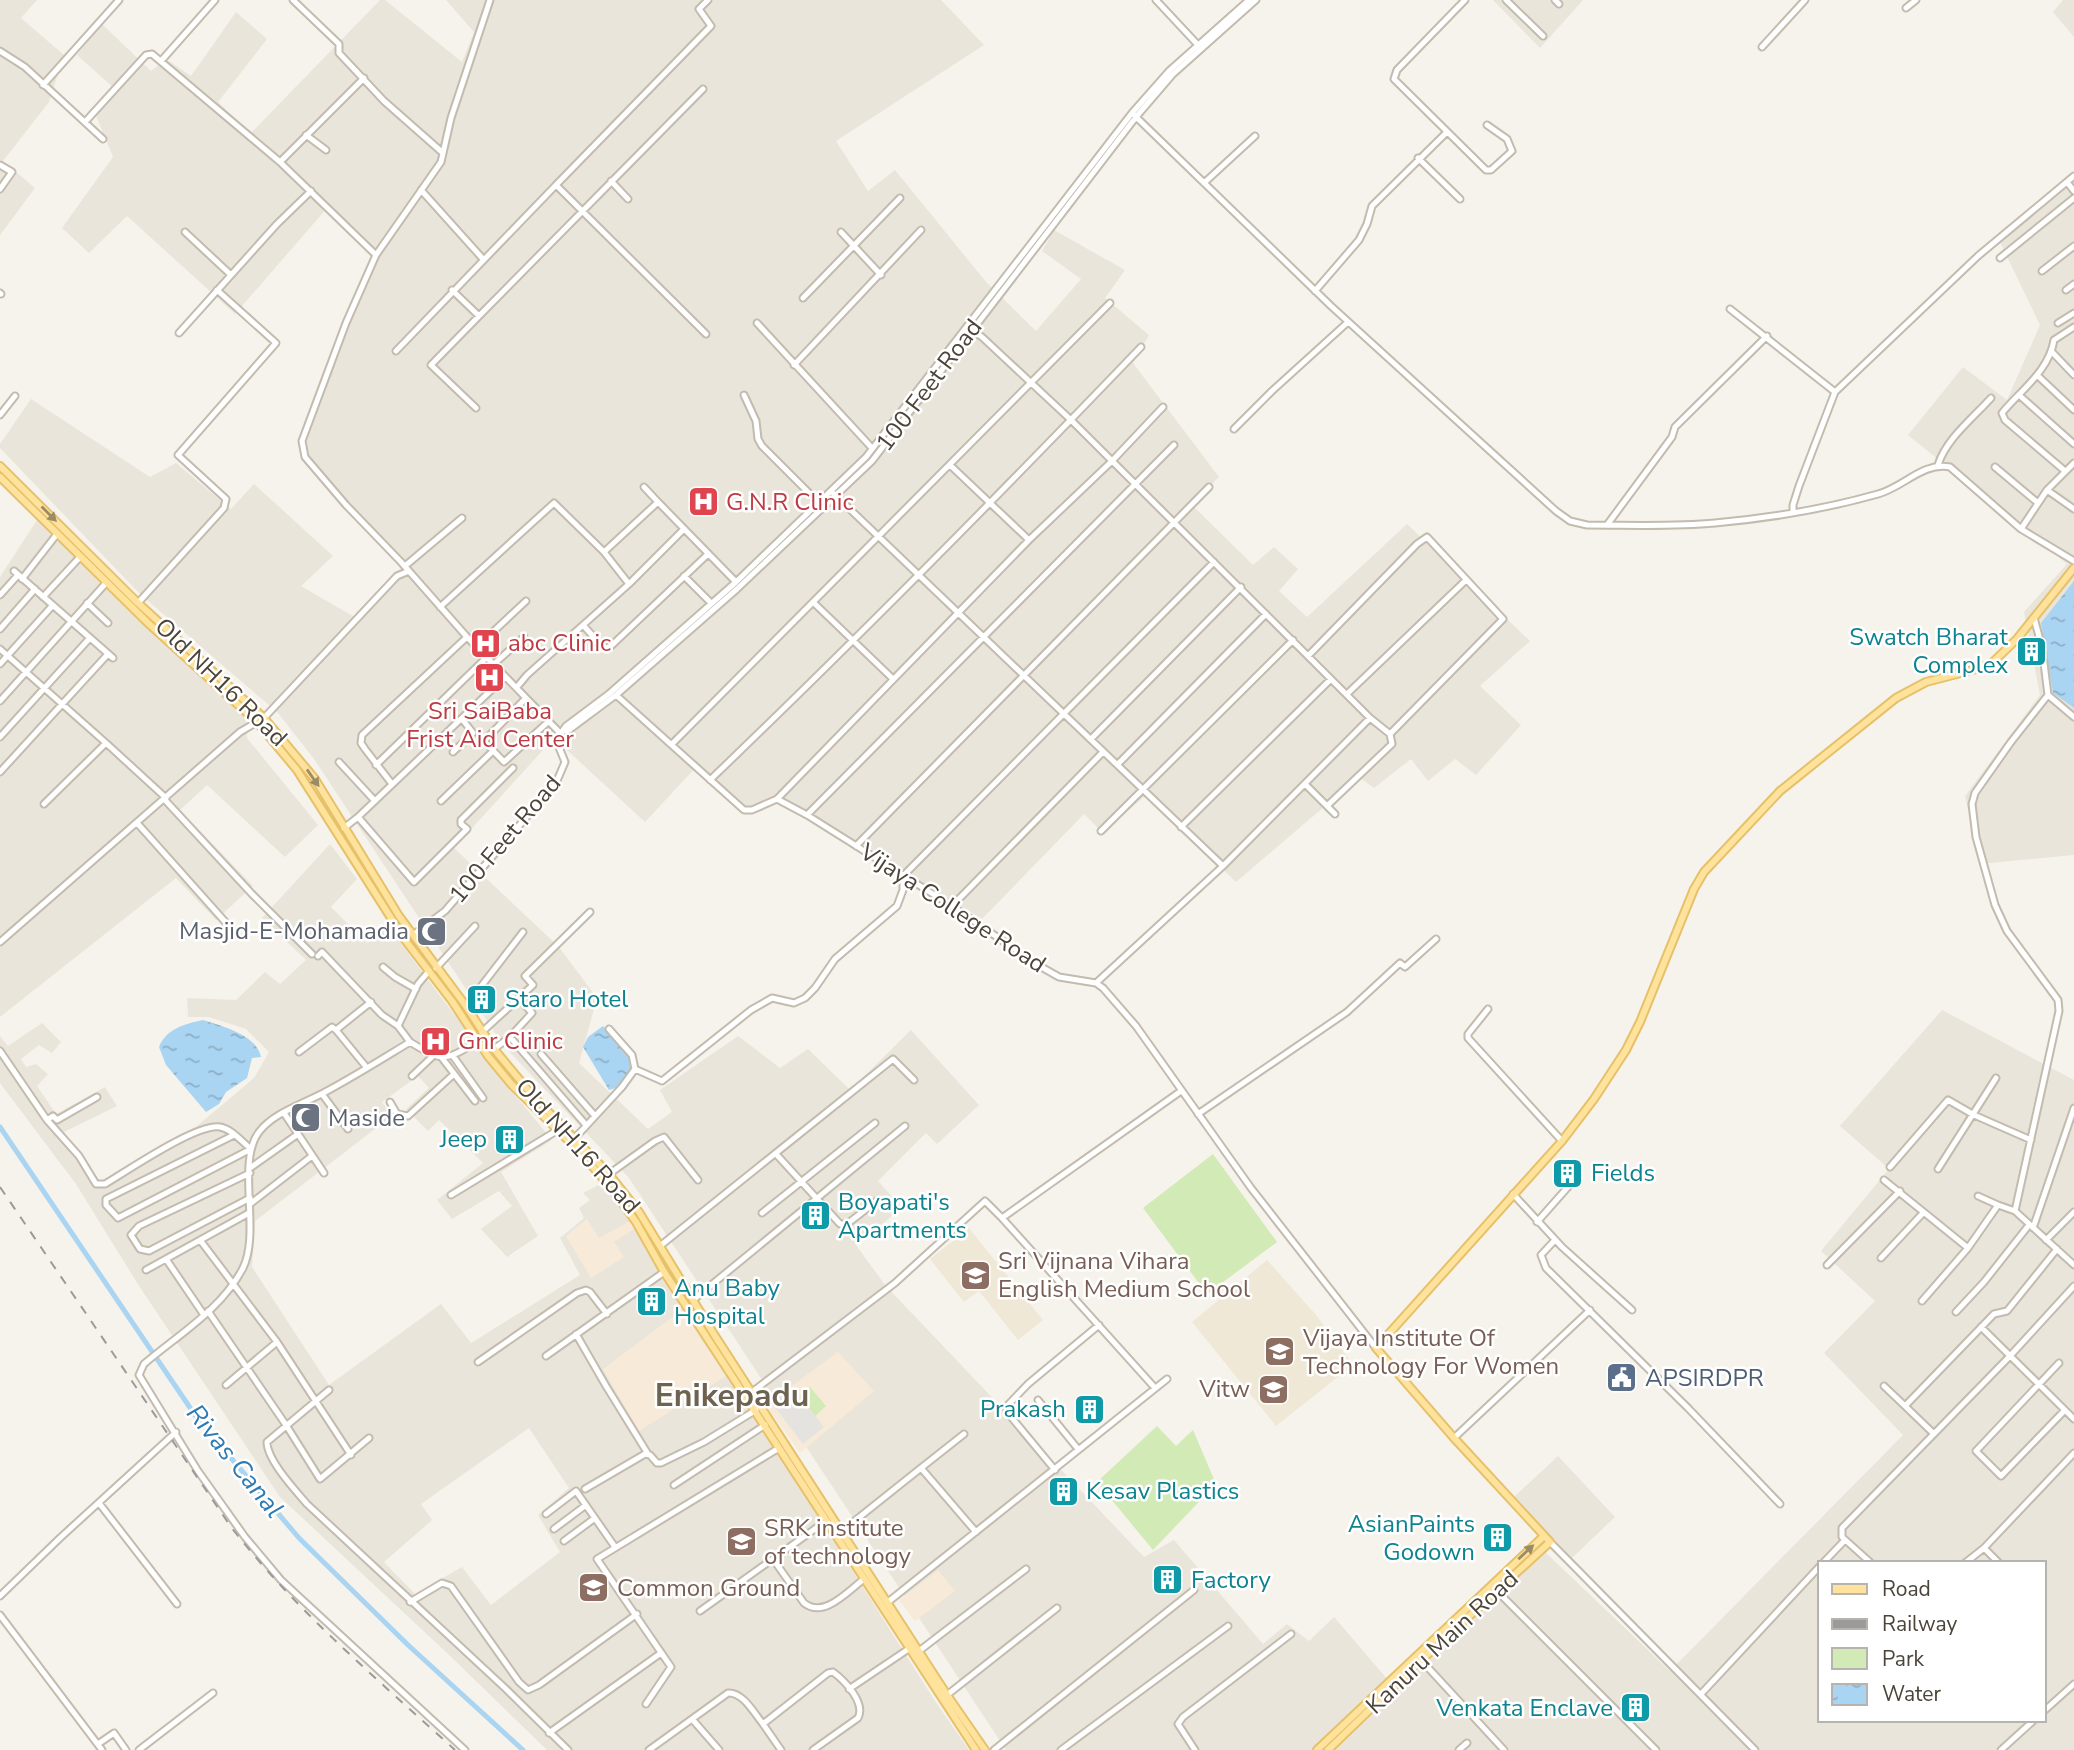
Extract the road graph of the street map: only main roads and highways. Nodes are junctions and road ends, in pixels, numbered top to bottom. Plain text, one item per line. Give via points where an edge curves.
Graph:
1 (0, 466) edge
2 (0, 477) edge
3 (2074, 568) edge
4 (413, 935) junction
5 (405, 940) junction
6 (433, 970) junction
7 (1544, 1536) junction
8 (1459, 1614) junction
9 (1465, 1620) junction
10 (914, 1648) junction
11 (1357, 1717) junction
12 (976, 1750) edge
13 (985, 1750) edge
14 (1317, 1750) edge
15 (1328, 1750) edge

1 -> 4 main road, Old NH16 Road via 138,603 264,718 315,779
2 - 5 main road, Old NH16 Road via 106,583 257,722 298,770
3 - 7 main road via 1993,662 1926,682 1896,698 1780,791 1704,872 1640,1022 1594,1100 1376,1348
4 - 5 main road
4 - 6 main road, Old NH16 Road
5 - 6 main road, Old NH16 Road
6 - 10 main road, Old NH16 Road via 512,1085 616,1194 636,1222 826,1521
6 - 10 main road, Old NH16 Road via 533,1096 639,1212
8 -> 7 main road, Kanuru Main Road
7 - 9 main road, Kanuru Main Road via 1550,1542
8 - 9 main road
8 - 11 main road, Kanuru Main Road
9 - 11 main road, Kanuru Main Road
10 - 12 main road, Old NH16 Road
10 - 13 main road, Old NH16 Road
11 - 14 main road, Kanuru Main Road
11 - 15 main road, Kanuru Main Road

